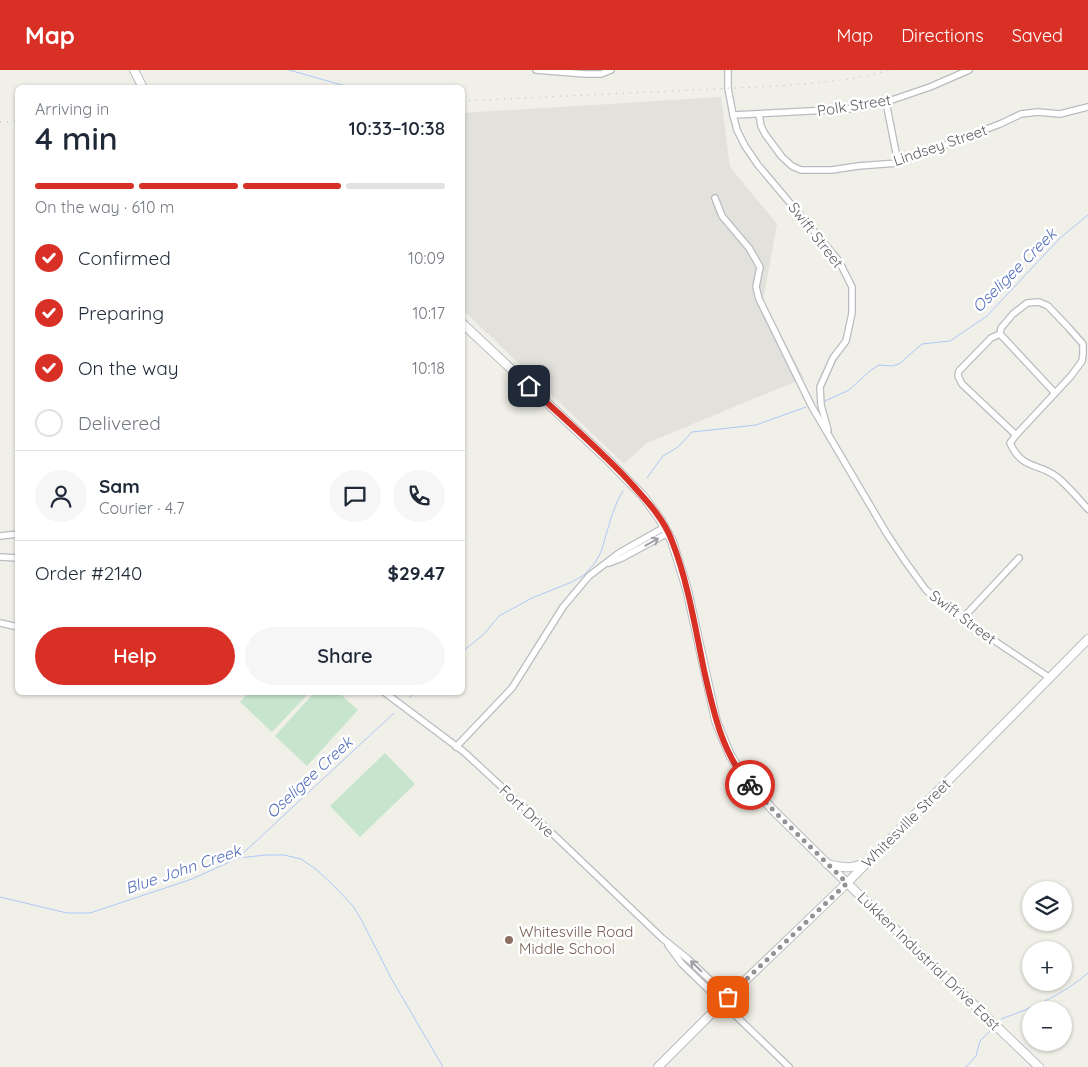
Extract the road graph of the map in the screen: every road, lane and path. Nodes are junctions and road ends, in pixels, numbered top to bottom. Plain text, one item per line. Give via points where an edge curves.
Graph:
1 (134, 70) edge
2 (536, 70) edge
3 (611, 70) edge
4 (728, 70) edge
5 (969, 70) edge
6 (142, 85) edge
7 (886, 102) junction
8 (1088, 108) edge
9 (759, 114) junction
10 (733, 115) junction
11 (898, 163) junction
12 (715, 198) dead end
13 (465, 326) edge
14 (1000, 334) junction
15 (1055, 393) junction
16 (1016, 435) junction
17 (830, 438) junction
18 (1088, 508) edge
19 (667, 530) junction
20 (15, 534) edge
21 (0, 536) edge
22 (0, 557) edge
23 (15, 558) edge
24 (1019, 558) dead end
25 (962, 619) junction
26 (0, 623) edge
27 (15, 626) edge
28 (1088, 640) edge
29 (1050, 678) junction
30 (388, 695) edge
31 (456, 747) junction
32 (868, 862) junction
33 (827, 864) junction
34 (847, 883) junction
35 (725, 1000) junction
36 (658, 1067) edge
37 (789, 1067) edge
38 (1039, 1067) edge

1 - 6 main road
2 - 3 street via 585,74 602,74
4 - 10 street, Swift Street
5 - 7 street, Polk Street
7 - 9 street, Polk Street via 848,109
7 - 11 street
8 - 11 street, Lindsey Street via 1060,114 1021,114
9 - 10 street, Polk Street
9 - 11 street, Lindsey Street via 761,126 771,143 792,166 802,170
10 - 17 street, Swift Street via 745,146 839,262 852,287 852,313 846,341 833,358 820,387
12 - 17 street, Swift Street via 722,216 760,267 756,287 758,299
13 - 19 main road, Lukken Industrial Drive East via 606,458 649,504
14 - 15 street
14 - 15 street via 1001,328 1027,303 1039,302 1048,306 1068,327 1083,344 1082,361
14 - 16 street via 991,338 958,371 958,376 962,384
15 - 16 street
16 - 18 street via 1010,444 1015,453 1026,464 1056,476
17 - 25 street, Swift Street via 887,534 926,590
19 - 31 street via 622,558 605,564 590,576 563,607 512,688
19 - 33 main road, Lukken Industrial Drive East via 686,589 713,711 726,747 747,782
20 - 21 street
22 - 23 street
24 - 25 street
25 - 29 street, Swift Street
26 - 27 street
28 - 29 main road, Whitesville Street
29 - 32 main road, Whitesville Street
30 - 31 street, Fort Drive
31 - 35 street, Fort Drive via 662,938 682,964
32 - 33 main road via 853,868
32 - 34 main road, Whitesville Street
33 - 34 main road, Lukken Industrial Drive East
34 - 35 main road, Whitesville Street
34 - 38 main road, Lukken Industrial Drive East
35 - 36 main road, Whitesville Street
35 - 37 street, Fort Drive

